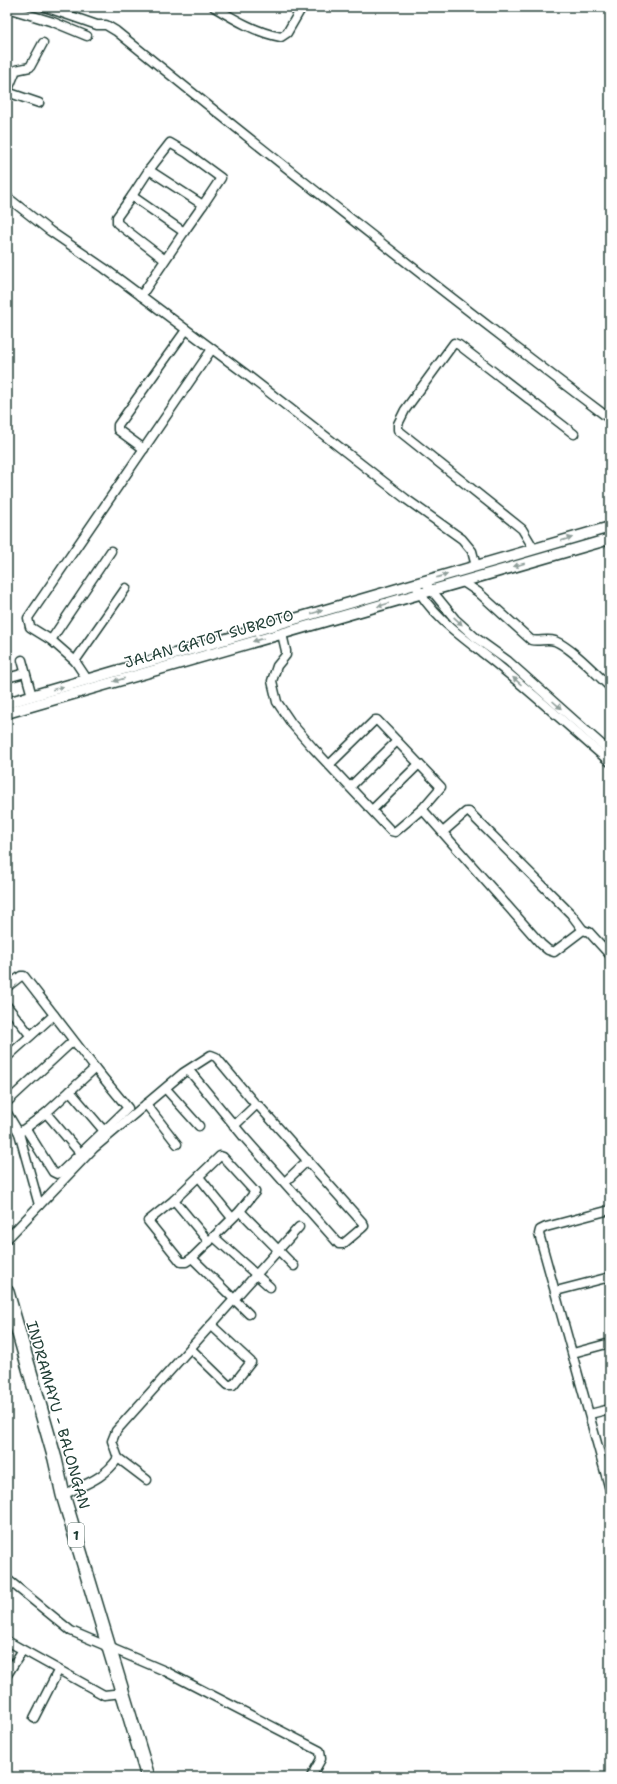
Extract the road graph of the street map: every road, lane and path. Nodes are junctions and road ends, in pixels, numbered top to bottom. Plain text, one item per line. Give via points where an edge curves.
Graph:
1 (45, 7) edge
2 (214, 7) edge
3 (302, 7) edge
4 (7, 8) edge
5 (87, 36) dead end
6 (43, 43) dead end
7 (7, 92) edge
8 (39, 103) dead end
9 (149, 170) junction
10 (132, 196) junction
11 (7, 197) edge
12 (203, 205) junction
13 (184, 232) junction
14 (166, 260) junction
15 (141, 296) junction
16 (186, 330) junction
17 (212, 349) junction
18 (610, 419) edge
19 (574, 434) dead end
20 (144, 449) junction
21 (610, 527) edge
22 (610, 539) edge
23 (534, 549) junction
24 (111, 551) dead end
25 (476, 566) junction
26 (420, 582) junction
27 (463, 582) junction
28 (126, 588) dead end
29 (431, 591) junction
30 (420, 594) junction
31 (282, 636) junction
32 (51, 640) junction
33 (22, 660) dead end
34 (75, 661) junction
35 (155, 665) junction
36 (139, 669) junction
37 (25, 673) junction
38 (7, 678) edge
39 (87, 679) junction
40 (610, 687) edge
41 (32, 696) junction
42 (7, 703) edge
43 (7, 713) edge
44 (397, 741) junction
45 (610, 752) edge
46 (610, 762) edge
47 (419, 764) junction
48 (329, 765) junction
49 (350, 787) junction
50 (422, 809) junction
51 (372, 810) junction
52 (443, 832) junction
53 (583, 930) junction
54 (610, 955) edge
55 (7, 987) edge
56 (7, 1006) edge
57 (54, 1015) junction
58 (30, 1035) junction
59 (73, 1041) junction
60 (7, 1057) edge
61 (95, 1068) junction
62 (188, 1071) junction
63 (166, 1089) junction
64 (70, 1091) junction
65 (7, 1102) edge
66 (146, 1104) junction
67 (256, 1105) junction
68 (7, 1112) edge
69 (46, 1113) junction
70 (199, 1126) dead end
71 (234, 1126) junction
72 (22, 1131) junction
73 (104, 1131) junction
74 (177, 1144) dead end
75 (80, 1154) junction
76 (308, 1160) junction
77 (199, 1177) junction
78 (285, 1182) junction
79 (174, 1200) junction
80 (39, 1205) junction
81 (610, 1210) edge
82 (240, 1211) junction
83 (232, 1218) junction
84 (299, 1227) dead end
85 (7, 1238) edge
86 (212, 1239) junction
87 (278, 1250) junction
88 (192, 1258) junction
89 (294, 1266) dead end
90 (256, 1275) junction
91 (610, 1277) edge
92 (270, 1287) dead end
93 (556, 1291) junction
94 (7, 1292) edge
95 (234, 1299) junction
96 (249, 1314) dead end
97 (212, 1324) junction
98 (610, 1343) edge
99 (190, 1349) junction
100 (573, 1353) junction
101 (610, 1409) edge
102 (590, 1414) junction
103 (118, 1458) junction
104 (608, 1474) edge
105 (147, 1480) dead end
106 (610, 1490) edge
107 (63, 1495) junction
108 (7, 1579) edge
109 (7, 1641) edge
110 (109, 1647) junction
111 (22, 1651) junction
112 (58, 1671) junction
113 (8, 1672) edge
114 (120, 1694) junction
115 (34, 1718) dead end
116 (148, 1777) edge
117 (311, 1777) edge

1 - 18 street via 112,28 274,158
2 - 3 street via 256,29 281,37 287,33
4 - 5 street
6 - 7 street via 30,67 16,70
7 - 8 street
9 - 10 street
9 - 12 street
9 - 12 street via 170,144 187,153 221,178
10 - 13 street
10 - 14 street via 117,217 117,223
11 - 15 street
12 - 13 street
13 - 14 street
14 - 15 street
15 - 16 street
16 - 17 street
16 - 20 street via 118,425 118,430
17 - 20 street
17 - 25 street via 462,539 472,551
19 - 23 street via 454,343 398,424 398,430 522,529
20 - 32 street via 28,618 30,626
23 -> 21 street, JALAN GATOT SUBROTO
22 -> 27 street, JALAN GATOT SUBROTO
23 - 25 street, JALAN GATOT SUBROTO
24 - 32 street
26 -> 25 street, JALAN GATOT SUBROTO
26 - 29 street
26 - 30 street
35 -> 26 street, JALAN GATOT SUBROTO
27 - 29 street, JALAN GATOT SUBROTO
27 - 40 street via 478,592 531,640 558,642
28 - 34 street
29 - 30 street, JALAN GATOT SUBROTO
29 -> 45 street via 455,619 476,638 508,662
30 -> 31 street, JALAN GATOT SUBROTO
46 -> 30 street via 449,626
31 -> 35 street, JALAN GATOT SUBROTO
31 - 48 street via 286,655 274,672 272,681 277,702 292,724
32 - 34 street
33 - 37 street
34 - 39 street
35 - 36 street, JALAN GATOT SUBROTO
36 - 39 street, JALAN GATOT SUBROTO
36 -> 43 street, JALAN GATOT SUBROTO
37 - 38 street
37 - 41 street
41 -> 39 street, JALAN GATOT SUBROTO
41 - 42 street, JALAN GATOT SUBROTO
44 - 47 street
44 - 48 street via 375,720
44 - 49 street
47 - 50 street via 441,787
47 - 51 street
48 - 49 street
49 - 51 street
50 - 51 street via 393,832
50 - 52 street
52 - 53 street via 469,812 571,914
52 - 53 street via 548,950 559,950
53 - 54 street via 589,932
55 - 57 street via 24,976
56 - 58 street
57 - 58 street
57 - 59 street
58 - 60 street
59 - 61 street
59 - 65 street
61 - 64 street
61 - 73 street via 128,1107
62 - 63 street
62 - 67 street via 208,1056 214,1055
62 - 71 street
63 - 66 street
63 - 70 street
64 - 69 street
64 - 73 street
66 - 74 street
66 - 80 street via 94,1148
67 - 71 street
67 - 76 street
68 - 72 street
69 - 72 street
69 - 75 street
71 - 78 street
72 - 75 street via 57,1174
72 - 80 street
73 - 75 street
76 - 78 street
76 - 78 street via 364,1224 362,1228 343,1244 339,1244
77 - 79 street
77 - 82 street via 220,1156 223,1157 256,1192
77 - 83 street
79 - 86 street
79 - 88 street via 148,1222 182,1262
80 - 85 street
81 - 93 street via 546,1227 539,1232
82 - 83 street
82 - 87 street
83 - 86 street
84 - 87 street
86 - 88 street
86 - 90 street
87 - 89 street
87 - 90 street
88 - 95 street
90 - 92 street
90 - 95 street
91 - 93 street
93 - 100 street
94 - 107 highway, INDRAMAYU - BALONGAN / 1
95 - 96 street
95 - 97 street
97 - 99 street
97 - 99 street via 251,1362 233,1385 228,1385
98 - 100 street
99 - 103 street via 116,1431 112,1441
100 - 102 street
101 - 102 street
102 - 104 street
103 - 105 street
103 - 107 street via 102,1477
104 - 106 street
107 - 110 highway, INDRAMAYU - BALONGAN / 1
108 - 110 street via 71,1631
109 - 111 street
110 - 114 highway, INDRAMAYU - BALONGAN / 1
110 - 117 street via 165,1671 320,1751 321,1758
111 - 112 street
111 - 113 street
112 - 114 street via 107,1696
112 - 115 street
114 - 116 highway, INDRAMAYU - BALONGAN / 1

